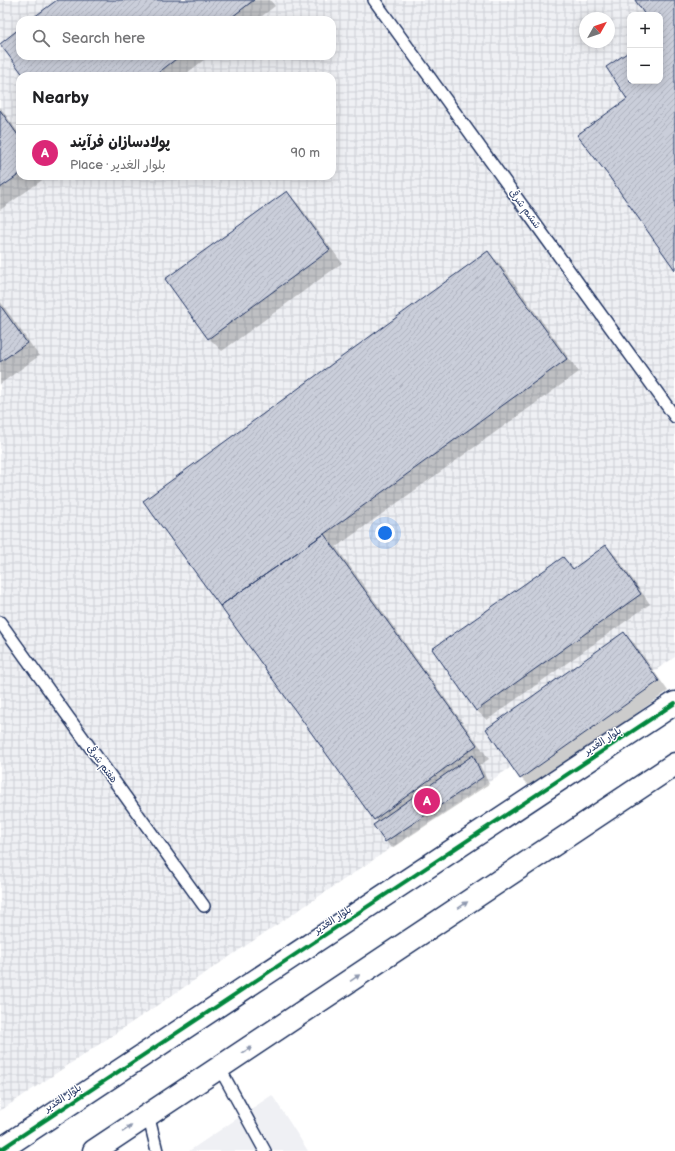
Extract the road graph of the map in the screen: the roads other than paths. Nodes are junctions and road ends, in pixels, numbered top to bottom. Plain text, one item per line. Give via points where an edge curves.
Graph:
1 (374, 0) edge
2 (675, 417) edge
3 (0, 622) edge
4 (675, 703) edge
5 (675, 764) edge
6 (204, 906) dead end
7 (219, 1067) junction
8 (148, 1114) junction
9 (0, 1150) edge
10 (94, 1151) edge
11 (157, 1151) edge
12 (264, 1151) edge

1 - 2 lane, ششم شرقی
3 - 6 lane, هفتم شرقی
4 - 9 street, بلوار الغدیر
7 -> 5 street
7 - 8 street
7 - 12 lane
10 -> 8 street
8 - 11 lane

